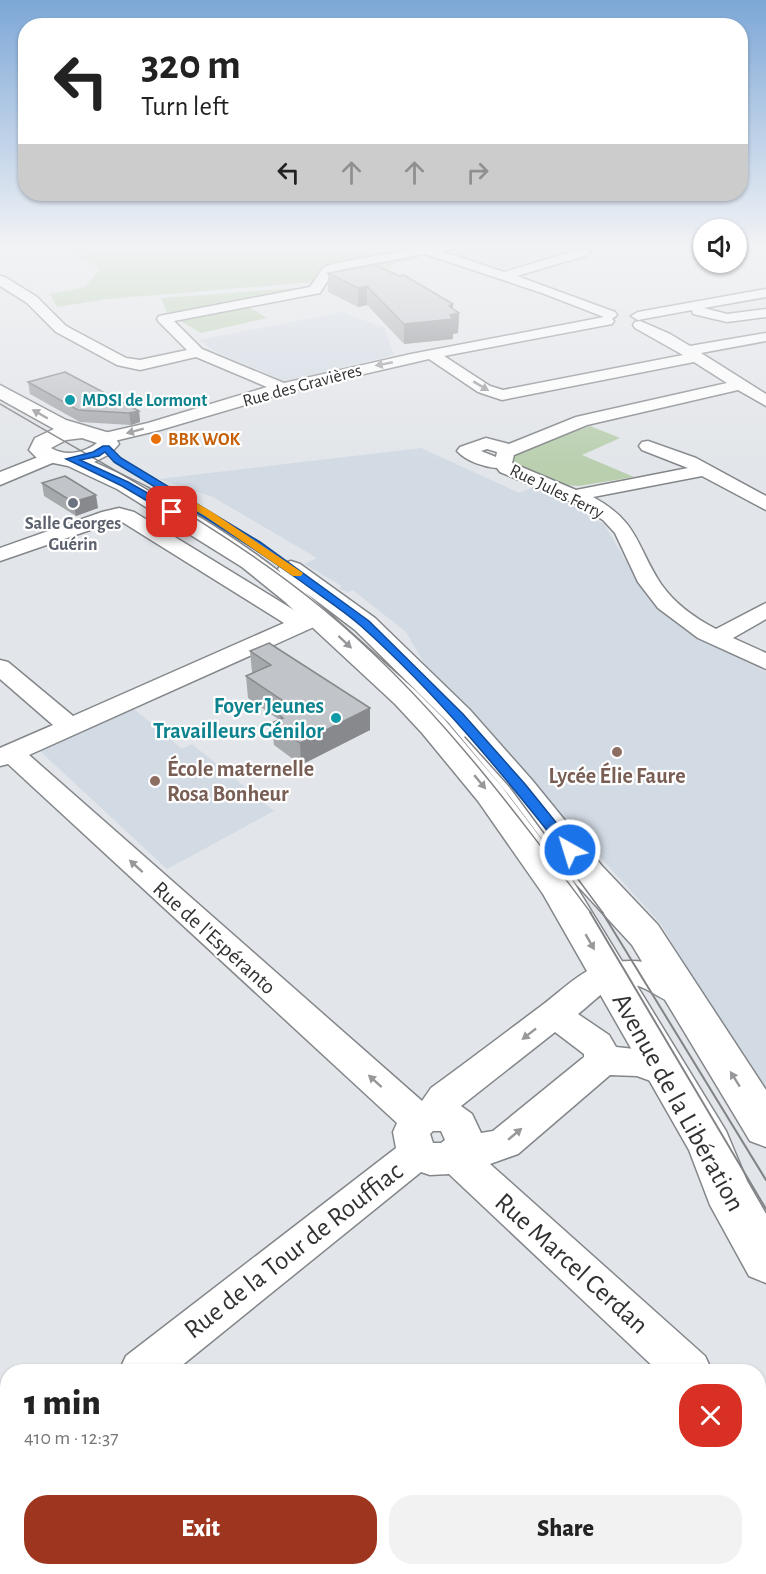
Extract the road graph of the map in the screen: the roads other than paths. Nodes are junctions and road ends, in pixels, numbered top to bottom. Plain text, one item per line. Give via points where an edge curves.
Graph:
1 (50, 317) edge
2 (172, 317) edge
3 (613, 317) edge
4 (643, 317) edge
5 (624, 322) junction
6 (766, 337) edge
7 (197, 352) junction
8 (691, 354) junction
9 (432, 355) junction
10 (739, 385) junction
11 (282, 388) junction
12 (0, 391) edge
13 (766, 401) edge
14 (69, 444) junction
15 (648, 446) dead end
16 (706, 470) junction
17 (0, 479) edge
18 (572, 496) junction
19 (766, 504) edge
20 (0, 555) edge
21 (766, 610) edge
22 (309, 621) junction
23 (716, 638) junction
24 (766, 662) edge
25 (0, 667) edge
26 (70, 726) junction
27 (6, 755) edge
28 (610, 976) junction
29 (684, 997) junction
30 (554, 1014) junction
31 (601, 1062) junction
32 (670, 1074) junction
33 (766, 1128) edge
34 (437, 1138) junction
35 (766, 1260) edge
36 (150, 1364) edge
37 (682, 1364) edge

1 - 7 street via 61,328 122,362 140,365
2 - 7 street via 164,319
3 - 5 street
4 - 5 street, Rue des Gravières
5 - 8 street via 665,337
5 - 9 street, Rue des Gravières
6 - 8 street
7 - 11 street
9 -> 8 street via 484,389 502,395
8 - 10 street
9 -> 11 street, Rue des Gravières
10 - 13 street
10 - 18 street, Rue Jules Ferry via 582,421 506,457 506,468
11 -> 14 street, Rue des Gravières via 146,428
14 -> 12 street, Avenue de la Libération via 59,424
14 - 17 street, Rue des Gravières
14 - 22 street, Avenue de la Libération via 250,562 293,595
14 - 29 street, Avenue de la Libération via 126,466 209,514 365,624 459,716 520,787 589,875 645,935
15 - 16 street
16 - 18 street
16 - 19 street
18 - 23 street, Rue Jules Ferry via 602,510 617,523 654,590 669,608
20 - 22 street via 119,514
21 - 23 street
22 - 26 street
22 -> 28 street, Avenue de la Libération via 420,712 490,794 558,886
23 - 24 street, Rue Jules Ferry
25 - 26 street
26 - 27 street
34 -> 27 street, Rue de l'Espéranto
28 - 29 street, Avenue de la Libération via 652,974
28 - 30 street, Rue de la Tour de Rouffiac via 594,983
28 - 32 street, Avenue de la Libération
33 -> 29 street, Avenue de la Libération
30 - 31 street via 597,1045 602,1052
30 -> 34 street, Rue de la Tour de Rouffiac via 444,1100
31 - 32 street via 634,1060
34 -> 31 street via 486,1149 505,1143
32 - 35 street, Avenue de la Libération
34 - 36 street, Rue de la Tour de Rouffiac
34 - 37 street, Rue Marcel Cerdan

